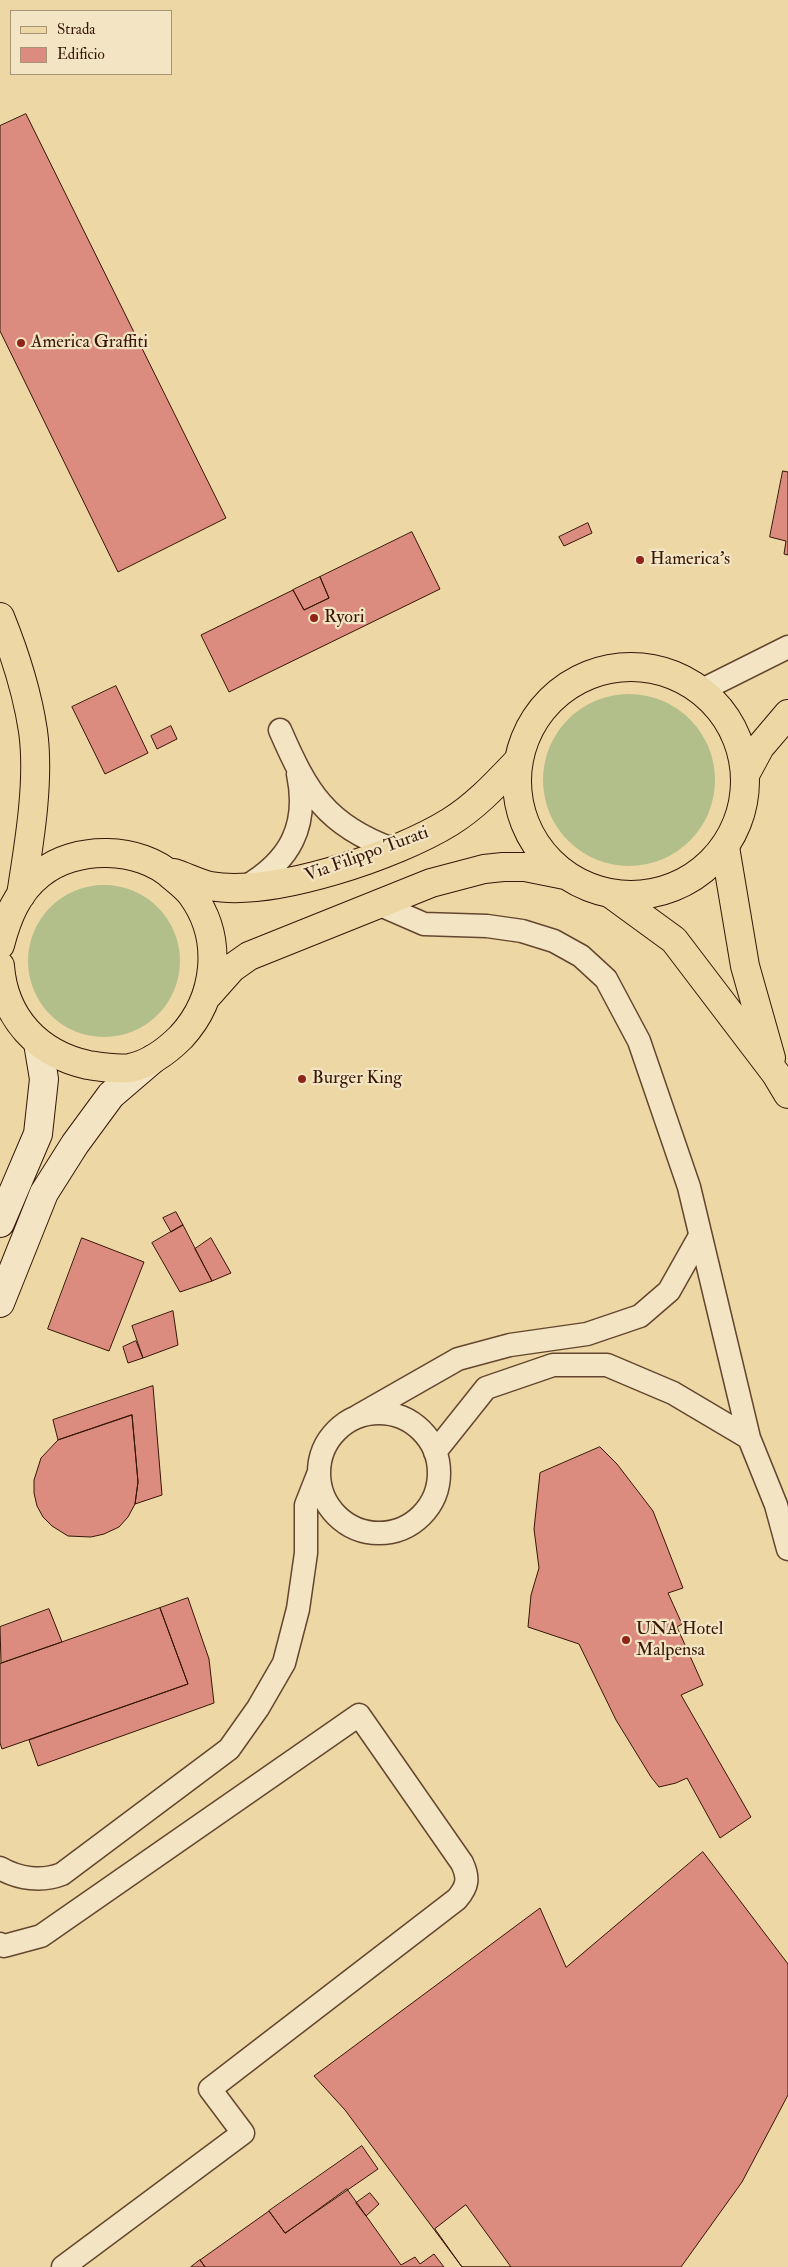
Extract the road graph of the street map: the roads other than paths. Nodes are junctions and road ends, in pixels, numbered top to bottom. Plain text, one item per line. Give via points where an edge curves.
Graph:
1 (0, 617) edge
2 (788, 647) edge
3 (702, 690) junction
4 (788, 714) edge
5 (280, 730) dead end
6 (518, 761) junction
7 (297, 768) junction
8 (746, 773) junction
9 (725, 847) junction
10 (392, 849) junction
11 (165, 870) junction
12 (565, 876) junction
13 (245, 887) junction
14 (611, 894) junction
15 (21, 895) junction
16 (378, 904) junction
17 (0, 945) edge
18 (0, 966) edge
19 (208, 995) junction
20 (38, 1043) junction
21 (153, 1059) junction
22 (782, 1084) edge
23 (0, 1224) edge
24 (700, 1236) junction
25 (0, 1303) edge
26 (358, 1416) junction
27 (749, 1438) junction
28 (435, 1452) junction
29 (319, 1472) junction
30 (788, 1548) edge
31 (0, 1868) edge
32 (0, 1944) edge
33 (64, 2267) edge

1 - 15 main road via 17,659 33,732 34,790
2 - 3 lane
3 - 6 main road via 673,673 640,666 606,668 575,680 548,701 528,729
3 - 8 main road via 724,714 736,734
4 - 8 main road via 760,746
5 - 7 lane
6 - 10 main road, Via Filippo Turati via 488,792 451,822
6 - 12 main road via 516,794 524,825 541,853
7 - 10 lane via 329,813 358,834
7 - 13 lane via 302,792 294,838 282,858 265,875
8 - 9 main road via 741,812
9 - 14 main road via 703,870 675,887 644,895
9 - 22 main road via 745,966
10 - 13 main road, Via Filippo Turati via 294,881
11 - 13 main road, Via Filippo Turati via 210,886
11 - 15 main road via 132,855 95,853 59,862 39,874
11 - 19 main road via 192,894 209,927 214,961
12 - 14 main road via 587,888
12 - 16 main road via 526,867 503,866 431,883
14 - 22 main road via 674,940
15 - 17 main road via 8,914
16 - 19 main road via 249,956 232,968
16 - 24 lane via 424,924 487,926 522,931 554,941 581,956 606,980 639,1041 689,1187
18 - 20 main road via 2,986 15,1018
19 - 21 main road via 191,1025 172,1046
20 - 21 main road via 68,1060 101,1067 130,1068
20 - 23 main road via 44,1079 38,1134
21 - 25 main road via 111,1095 64,1160 44,1193
24 - 26 lane via 669,1291 640,1316 587,1334 510,1345 458,1359
24 - 27 lane
26 - 28 lane via 376,1413 395,1415 412,1423 426,1436
26 - 29 lane via 330,1438
27 - 28 lane via 673,1394 607,1365 553,1365 486,1388
27 - 30 lane via 776,1505
28 - 29 lane via 439,1471 436,1491 427,1508 414,1522 398,1530 381,1533 361,1530 344,1522 330,1508 322,1492
29 - 31 lane via 306,1505 302,1581 284,1663 229,1749 62,1874 50,1879 16,1876
32 - 33 lane via 4,1946 41,1936 359,1715 462,1863 467,1875 466,1888 457,1899 210,2089 244,2133

